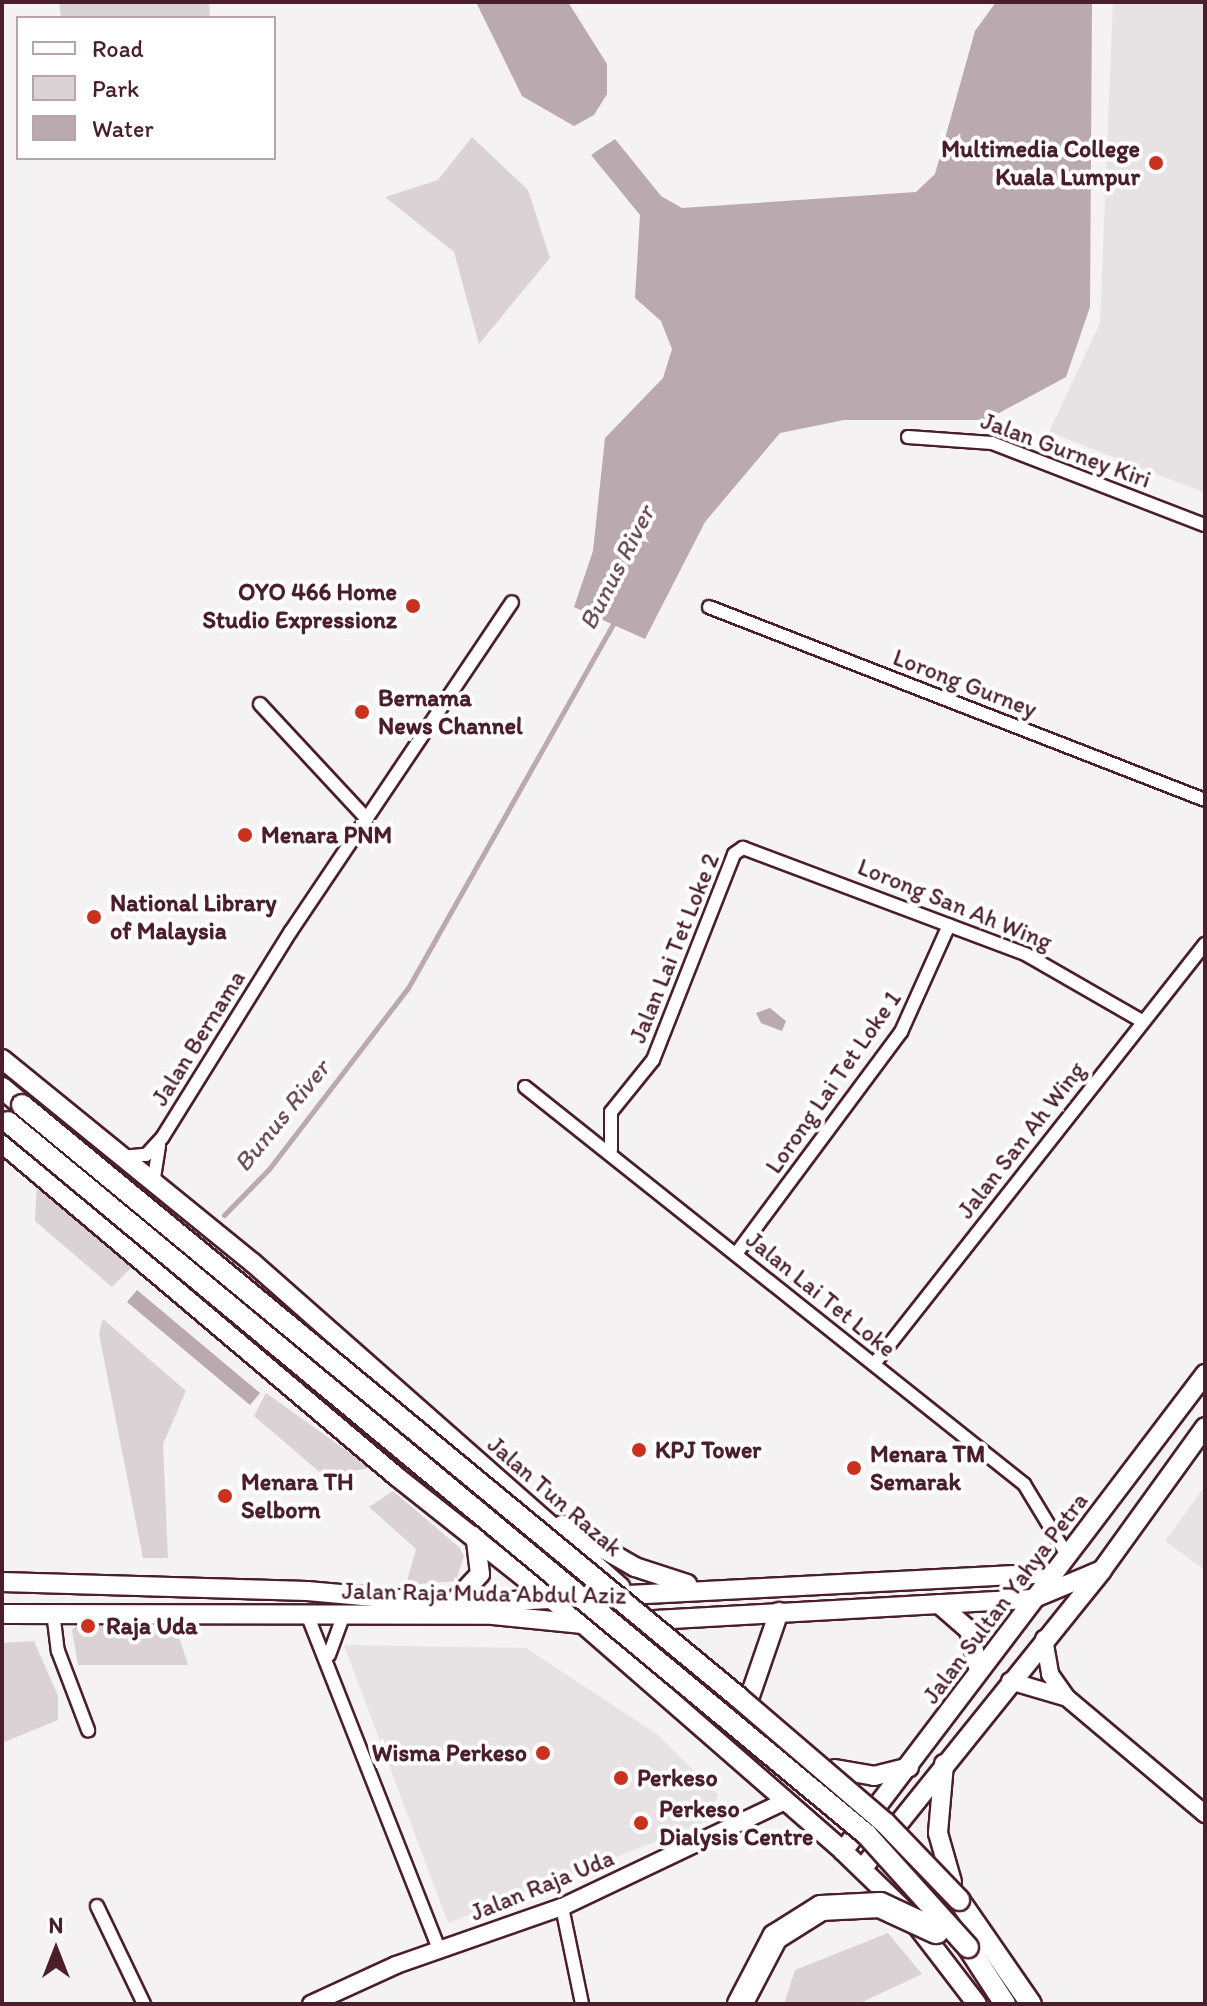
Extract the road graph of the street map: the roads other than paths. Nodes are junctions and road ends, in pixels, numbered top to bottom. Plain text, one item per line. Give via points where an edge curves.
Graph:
1 (908, 437) dead end
2 (1205, 525) edge
3 (512, 602) dead end
4 (709, 607) dead end
5 (260, 704) dead end
6 (1205, 800) edge
7 (367, 819) junction
8 (743, 848) joint
9 (949, 925) junction
10 (1205, 944) edge
11 (1142, 1021) junction
12 (2, 1059) edge
13 (525, 1087) dead end
14 (2, 1088) edge
15 (5, 1119) edge
16 (162, 1138) junction
17 (2, 1143) edge
18 (611, 1150) junction
19 (119, 1156) junction
20 (153, 1184) junction
21 (736, 1254) junction
22 (874, 1364) junction
23 (1205, 1374) edge
24 (425, 1418) junction
25 (1205, 1427) edge
26 (372, 1455) junction
27 (522, 1501) junction
28 (474, 1534) junction
29 (1067, 1555) junction
30 (1102, 1570) junction
31 (1053, 1573) junction
32 (2, 1582) edge
33 (709, 1588) junction
34 (307, 1591) junction
35 (628, 1594) junction
36 (1032, 1599) junction
37 (555, 1601) junction
38 (452, 1604) junction
39 (939, 1604) junction
40 (53, 1612) junction
41 (779, 1612) junction
42 (2, 1614) edge
43 (307, 1614) junction
44 (344, 1614) junction
45 (659, 1619) junction
46 (583, 1624) junction
47 (1044, 1639) junction
48 (330, 1658) junction
49 (979, 1671) junction
50 (1010, 1681) junction
51 (750, 1696) junction
52 (1066, 1697) junction
53 (88, 1730) dead end
54 (944, 1762) junction
55 (909, 1767) junction
56 (835, 1769) junction
57 (785, 1801) junction
58 (878, 1806) junction
59 (1205, 1814) edge
60 (897, 1824) junction
61 (843, 1851) junction
62 (862, 1869) junction
63 (952, 1882) junction
64 (97, 1906) dead end
65 (562, 1907) junction
66 (936, 1931) dead end
67 (440, 1951) junction
68 (144, 2004) edge
69 (311, 2004) edge
70 (582, 2004) edge
71 (740, 2004) edge
72 (977, 2004) edge
73 (1005, 2004) edge
74 (1031, 2004) edge
75 (1042, 2004) edge

1 - 2 street, Jalan Gurney Kiri via 992,443
3 - 7 street, Jalan Bernama
4 - 6 street, Lorong Gurney
5 - 7 street
7 - 16 street, Jalan Bernama
8 - 9 street, Lorong San Ah Wing
8 - 18 street, Jalan Lai Tet Loke 2 via 734,854 653,1060 611,1112
9 - 11 street, Lorong San Ah Wing via 1053,967
9 - 21 street, Lorong Lai Tet Loke 1 via 901,1032
10 - 11 street, Jalan San Ah Wing
11 - 22 street, Jalan San Ah Wing
12 - 19 main road, Jalan Tun Razak
13 - 18 street, Jalan Lai Tet Loke
14 - 74 main road, Jalan Tun Razak, bridge via 885,1823 959,1900
15 - 73 main road, bridge via 867,1835 939,1910
16 - 19 street, Jalan Bernama via 146,1155
16 - 20 street, Jalan Bernama
17 - 26 main road
18 - 21 street, Jalan Lai Tet Loke
19 - 20 main road, Jalan Tun Razak
20 - 24 main road, Jalan Tun Razak via 253,1263
21 - 22 street, Jalan Lai Tet Loke
22 - 29 street, Jalan Lai Tet Loke via 1024,1484
23 - 29 main road, Jalan Sultan Yahya Petra
24 - 26 main road via 431,1446 424,1459 398,1465
24 - 27 main road, Jalan Tun Razak
25 - 30 main road
26 - 28 main road
27 - 33 main road via 635,1567
27 - 35 main road, Jalan Tun Razak
28 - 37 main road
28 - 38 main road via 480,1574
29 - 31 main road, Jalan Sultan Yahya Petra
30 - 36 main road, Jalan Raja Muda Abdul Aziz
30 - 47 main road
31 - 33 main road, Jalan Raja Muda Abdul Aziz
31 - 36 main road, Jalan Sultan Yahya Petra
32 - 34 main road, Jalan Raja Muda Abdul Aziz
33 - 35 main road, Jalan Raja Muda Abdul Aziz
34 - 38 main road, Jalan Raja Muda Abdul Aziz
34 - 43 main road
35 - 37 main road, Jalan Raja Muda Abdul Aziz
35 - 45 main road, Jalan Tun Razak
36 - 39 main road, Jalan Raja Muda Abdul Aziz
36 - 49 main road, Jalan Sultan Yahya Petra
37 - 38 main road, Jalan Raja Muda Abdul Aziz
37 - 46 main road
39 - 41 main road, Jalan Raja Muda Abdul Aziz
39 - 49 main road via 969,1630
40 - 42 main road, Jalan Raja Muda Abdul Aziz
40 - 43 main road, Jalan Raja Muda Abdul Aziz
40 - 53 street via 58,1651
41 - 45 main road, Jalan Raja Muda Abdul Aziz
41 - 51 main road
43 - 44 main road, Jalan Raja Muda Abdul Aziz
43 - 48 street
44 - 46 main road, Jalan Raja Muda Abdul Aziz
44 - 48 street
45 - 46 main road, Jalan Raja Muda Abdul Aziz
45 - 51 main road, Jalan Tun Razak
46 - 57 main road
47 - 50 main road
47 - 52 street via 1050,1674
48 - 67 street
49 - 55 main road, Jalan Sultan Yahya Petra
50 - 52 street
50 - 54 main road
51 - 56 main road, Jalan Tun Razak
52 - 59 street
54 - 60 main road
54 - 63 main road via 939,1851
55 - 56 main road via 874,1776
55 - 58 main road, Jalan Sultan Yahya Petra
56 - 58 main road, Jalan Tun Razak
57 - 61 main road
57 - 65 street, Jalan Raja Uda
58 - 60 main road, Jalan Tun Razak
58 - 61 main road, Jalan Sultan Yahya Petra
60 - 62 main road
60 - 63 main road, Jalan Tun Razak
61 - 62 main road
62 - 72 main road via 908,1914
63 - 75 main road, Jalan Tun Razak
64 - 68 street
65 - 67 street, Jalan Raja Uda
65 - 70 street
66 - 71 highway, bridge via 880,1905 821,1908 775,1937
67 - 69 street, Jalan Raja Uda

